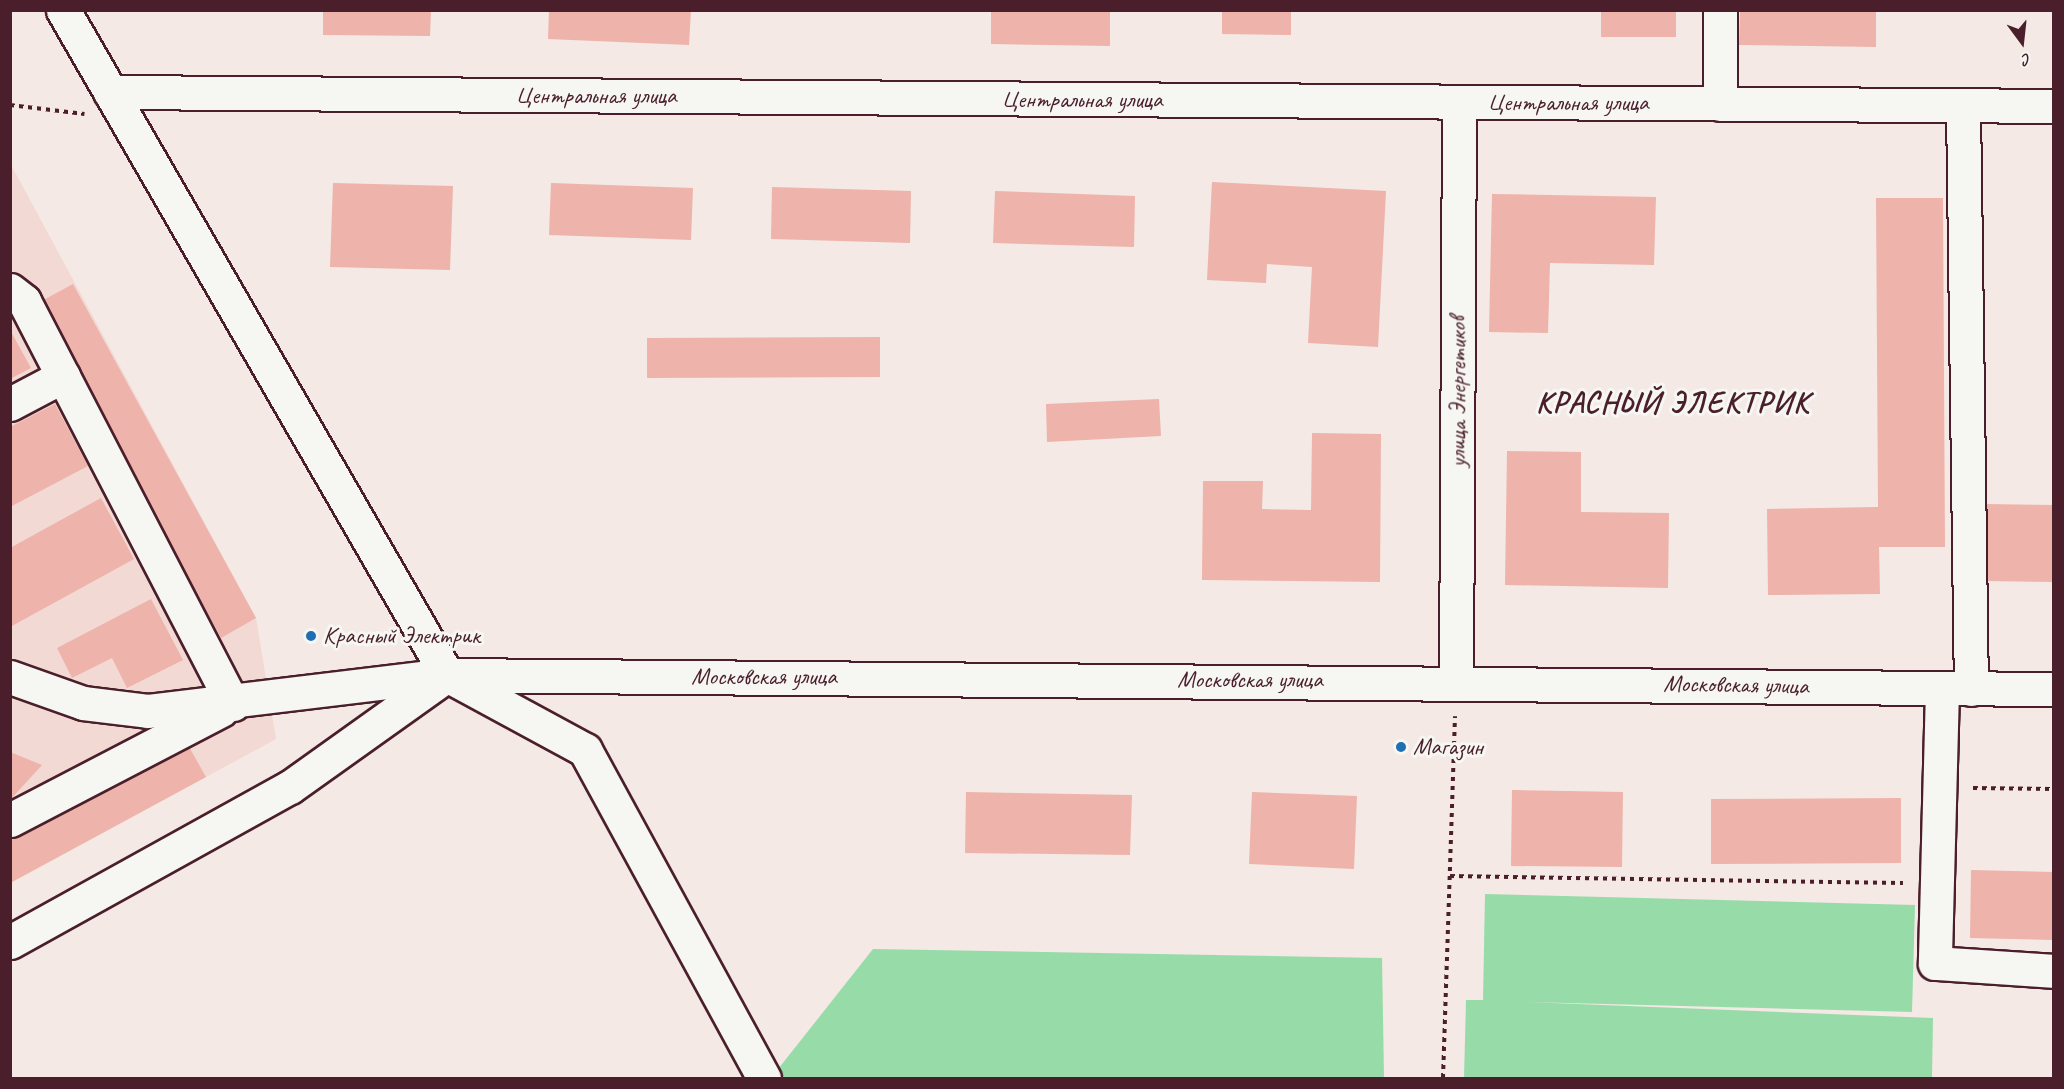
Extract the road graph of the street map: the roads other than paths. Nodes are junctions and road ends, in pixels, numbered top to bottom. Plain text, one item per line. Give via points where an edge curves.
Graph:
1 (63, 10) edge
2 (1720, 10) edge
3 (1460, 103) junction
4 (117, 104) junction
5 (1720, 104) junction
6 (1963, 105) junction
7 (2054, 106) edge
8 (10, 290) edge
9 (63, 376) junction
10 (10, 404) edge
11 (447, 675) junction
12 (10, 677) edge
13 (1456, 681) junction
14 (1956, 689) junction
15 (2054, 689) edge
16 (233, 704) junction
17 (13, 816) edge
18 (10, 942) edge
19 (2054, 971) edge
20 (764, 1078) edge

1 - 4 street
2 - 5 street
3 - 4 street, Центральная улица
3 - 5 street, Центральная улица
3 - 13 street, улица Энергетиков
4 - 11 street
5 - 6 street, Центральная улица
6 - 7 street, Центральная улица
6 - 14 street
8 - 9 street via 24,301
9 - 10 street
9 - 16 street
11 - 13 street, Московская улица
11 - 16 street, Московская улица
11 - 18 street via 290,787
11 - 20 street via 585,750
12 - 16 street, Московская улица via 83,704 148,711
13 - 14 street, Московская улица
14 - 15 street, Московская улица
14 - 19 street via 1940,788 1935,963
16 - 17 street

